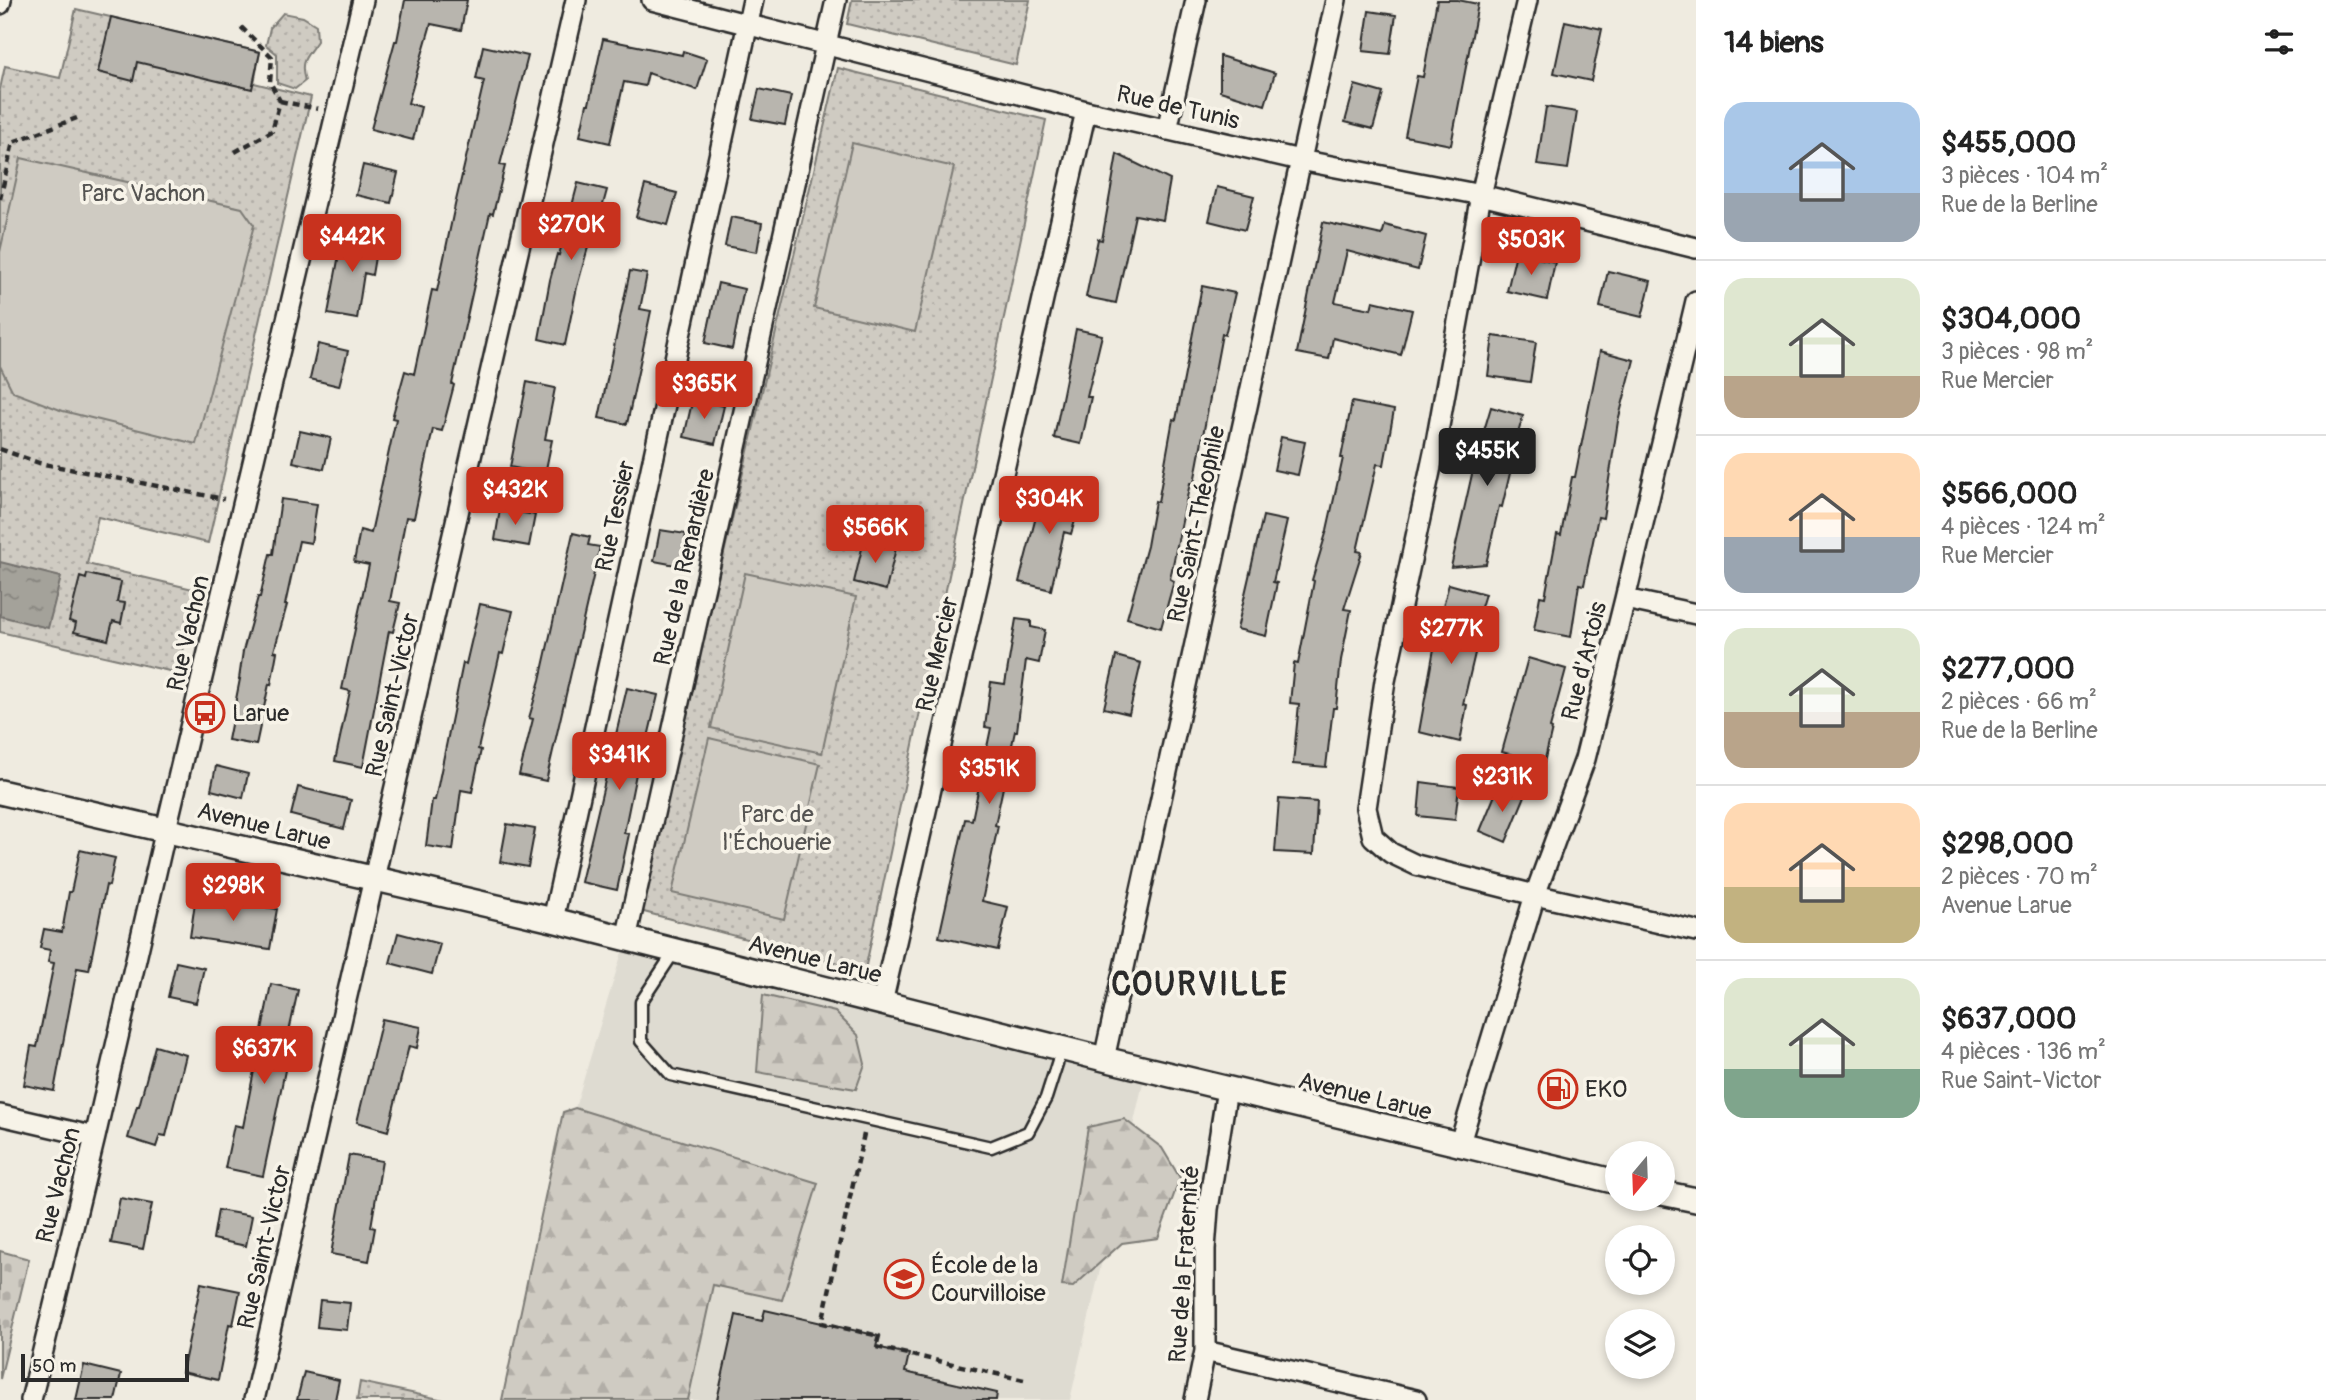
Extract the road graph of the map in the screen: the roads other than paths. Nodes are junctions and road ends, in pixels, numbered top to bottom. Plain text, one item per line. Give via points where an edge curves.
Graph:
1 (363, 0) edge
2 (576, 0) edge
3 (652, 0) edge
4 (753, 0) edge
5 (836, 0) edge
6 (1196, 0) edge
7 (1336, 0) edge
8 (1527, 0) edge
9 (747, 24) junction
10 (826, 45) junction
11 (1086, 111) junction
12 (1167, 130) junction
13 (1300, 160) junction
14 (1481, 195) junction
15 (1696, 248) edge
16 (1696, 301) edge
17 (1625, 599) junction
18 (1696, 614) edge
19 (0, 792) edge
20 (166, 829) junction
21 (375, 880) junction
22 (1535, 895) junction
23 (553, 920) junction
24 (1696, 932) edge
25 (625, 939) junction
26 (674, 951) junction
27 (882, 1003) junction
28 (1062, 1048) junction
29 (1104, 1059) junction
30 (1227, 1089) junction
31 (0, 1115) edge
32 (95, 1138) junction
33 (1459, 1146) junction
34 (1605, 1179) edge
35 (1675, 1196) edge
36 (1696, 1200) edge
37 (1205, 1351) junction
38 (31, 1400) edge
39 (254, 1400) edge
40 (1195, 1400) edge
41 (1416, 1400) edge

1 - 20 street, Rue Vachon
2 - 21 street, Rue Saint-Victor
3 - 9 street, Rue de Tunis
4 - 9 street, Rue Tessier
5 - 10 street, Rue de la Renardière
6 - 12 street
7 - 13 street, Rue Saint-Théophile
8 - 14 street
9 - 10 street, Rue de Tunis
9 - 23 street, Rue Tessier
10 - 11 street, Rue de Tunis
10 - 25 street, Rue de la Renardière
11 - 12 street, Rue de Tunis
11 - 27 street, Rue Mercier
12 - 13 street, Rue de Tunis
13 - 14 street, Rue de Tunis
13 - 29 street, Rue Saint-Théophile
14 - 15 street, Rue de Tunis
14 - 22 street via 1436,449 1385,681 1366,808 1373,837 1391,853 1416,865
16 - 17 street, Rue d'Artois
17 - 18 street
17 - 22 street, Rue d'Artois via 1585,759
19 - 20 street, Avenue Larue
20 - 21 street, Avenue Larue
20 - 32 street, Rue Vachon
21 - 23 street, Avenue Larue
21 - 39 street, Rue Saint-Victor
22 - 24 street
22 - 33 street, Rue d'Artois
23 - 25 street, Avenue Larue
25 - 26 street, Avenue Larue
26 - 27 street, Avenue Larue
26 - 28 lane via 641,1002 641,1041 671,1074 991,1147 1028,1132 1046,1098
27 - 28 street, Avenue Larue
28 - 29 street, Avenue Larue
29 - 30 street, Avenue Larue
30 - 33 street, Avenue Larue
30 - 37 street, Rue de la Fraternité via 1208,1209
31 - 32 street
32 - 38 street, Rue Vachon
33 - 34 street, Avenue Larue
35 - 36 street
37 - 40 street, Rue de la Fraternité
37 - 41 street

